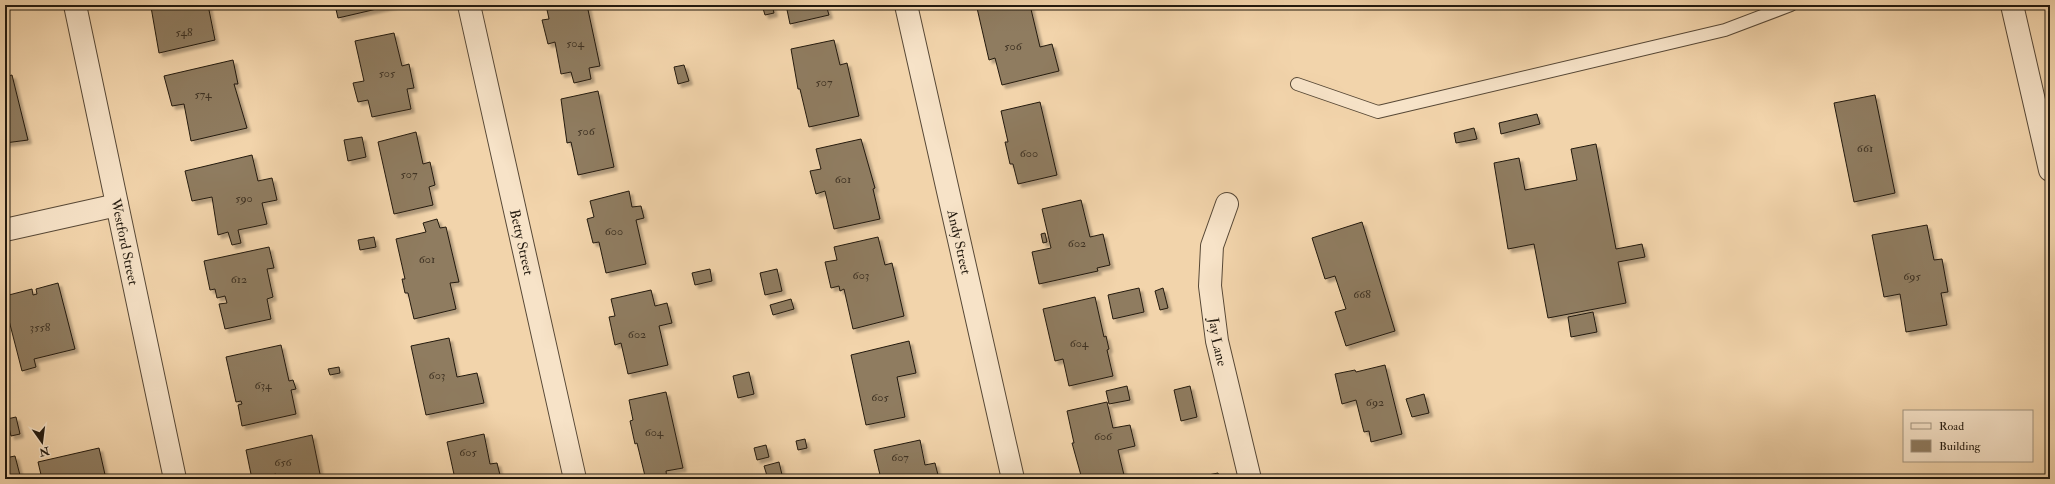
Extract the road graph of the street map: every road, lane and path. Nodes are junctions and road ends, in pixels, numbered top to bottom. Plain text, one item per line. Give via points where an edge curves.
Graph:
1 (75, 5) edge
2 (470, 5) edge
3 (906, 5) edge
4 (1791, 5) edge
5 (2012, 5) edge
6 (1297, 84) dead end
7 (2050, 170) edge
8 (1227, 204) dead end
9 (117, 205) junction
10 (5, 230) edge
11 (175, 479) edge
12 (575, 479) edge
13 (1013, 479) edge
14 (1250, 479) edge

1 - 9 street, Westford Street
2 - 12 street, Betty Street
3 - 13 street, Andy Street
4 - 6 lane via 1725,30 1378,112
5 - 7 street
8 - 14 street, Jay Lane via 1212,246 1210,286 1217,341
9 - 10 street
9 - 11 street, Westford Street

